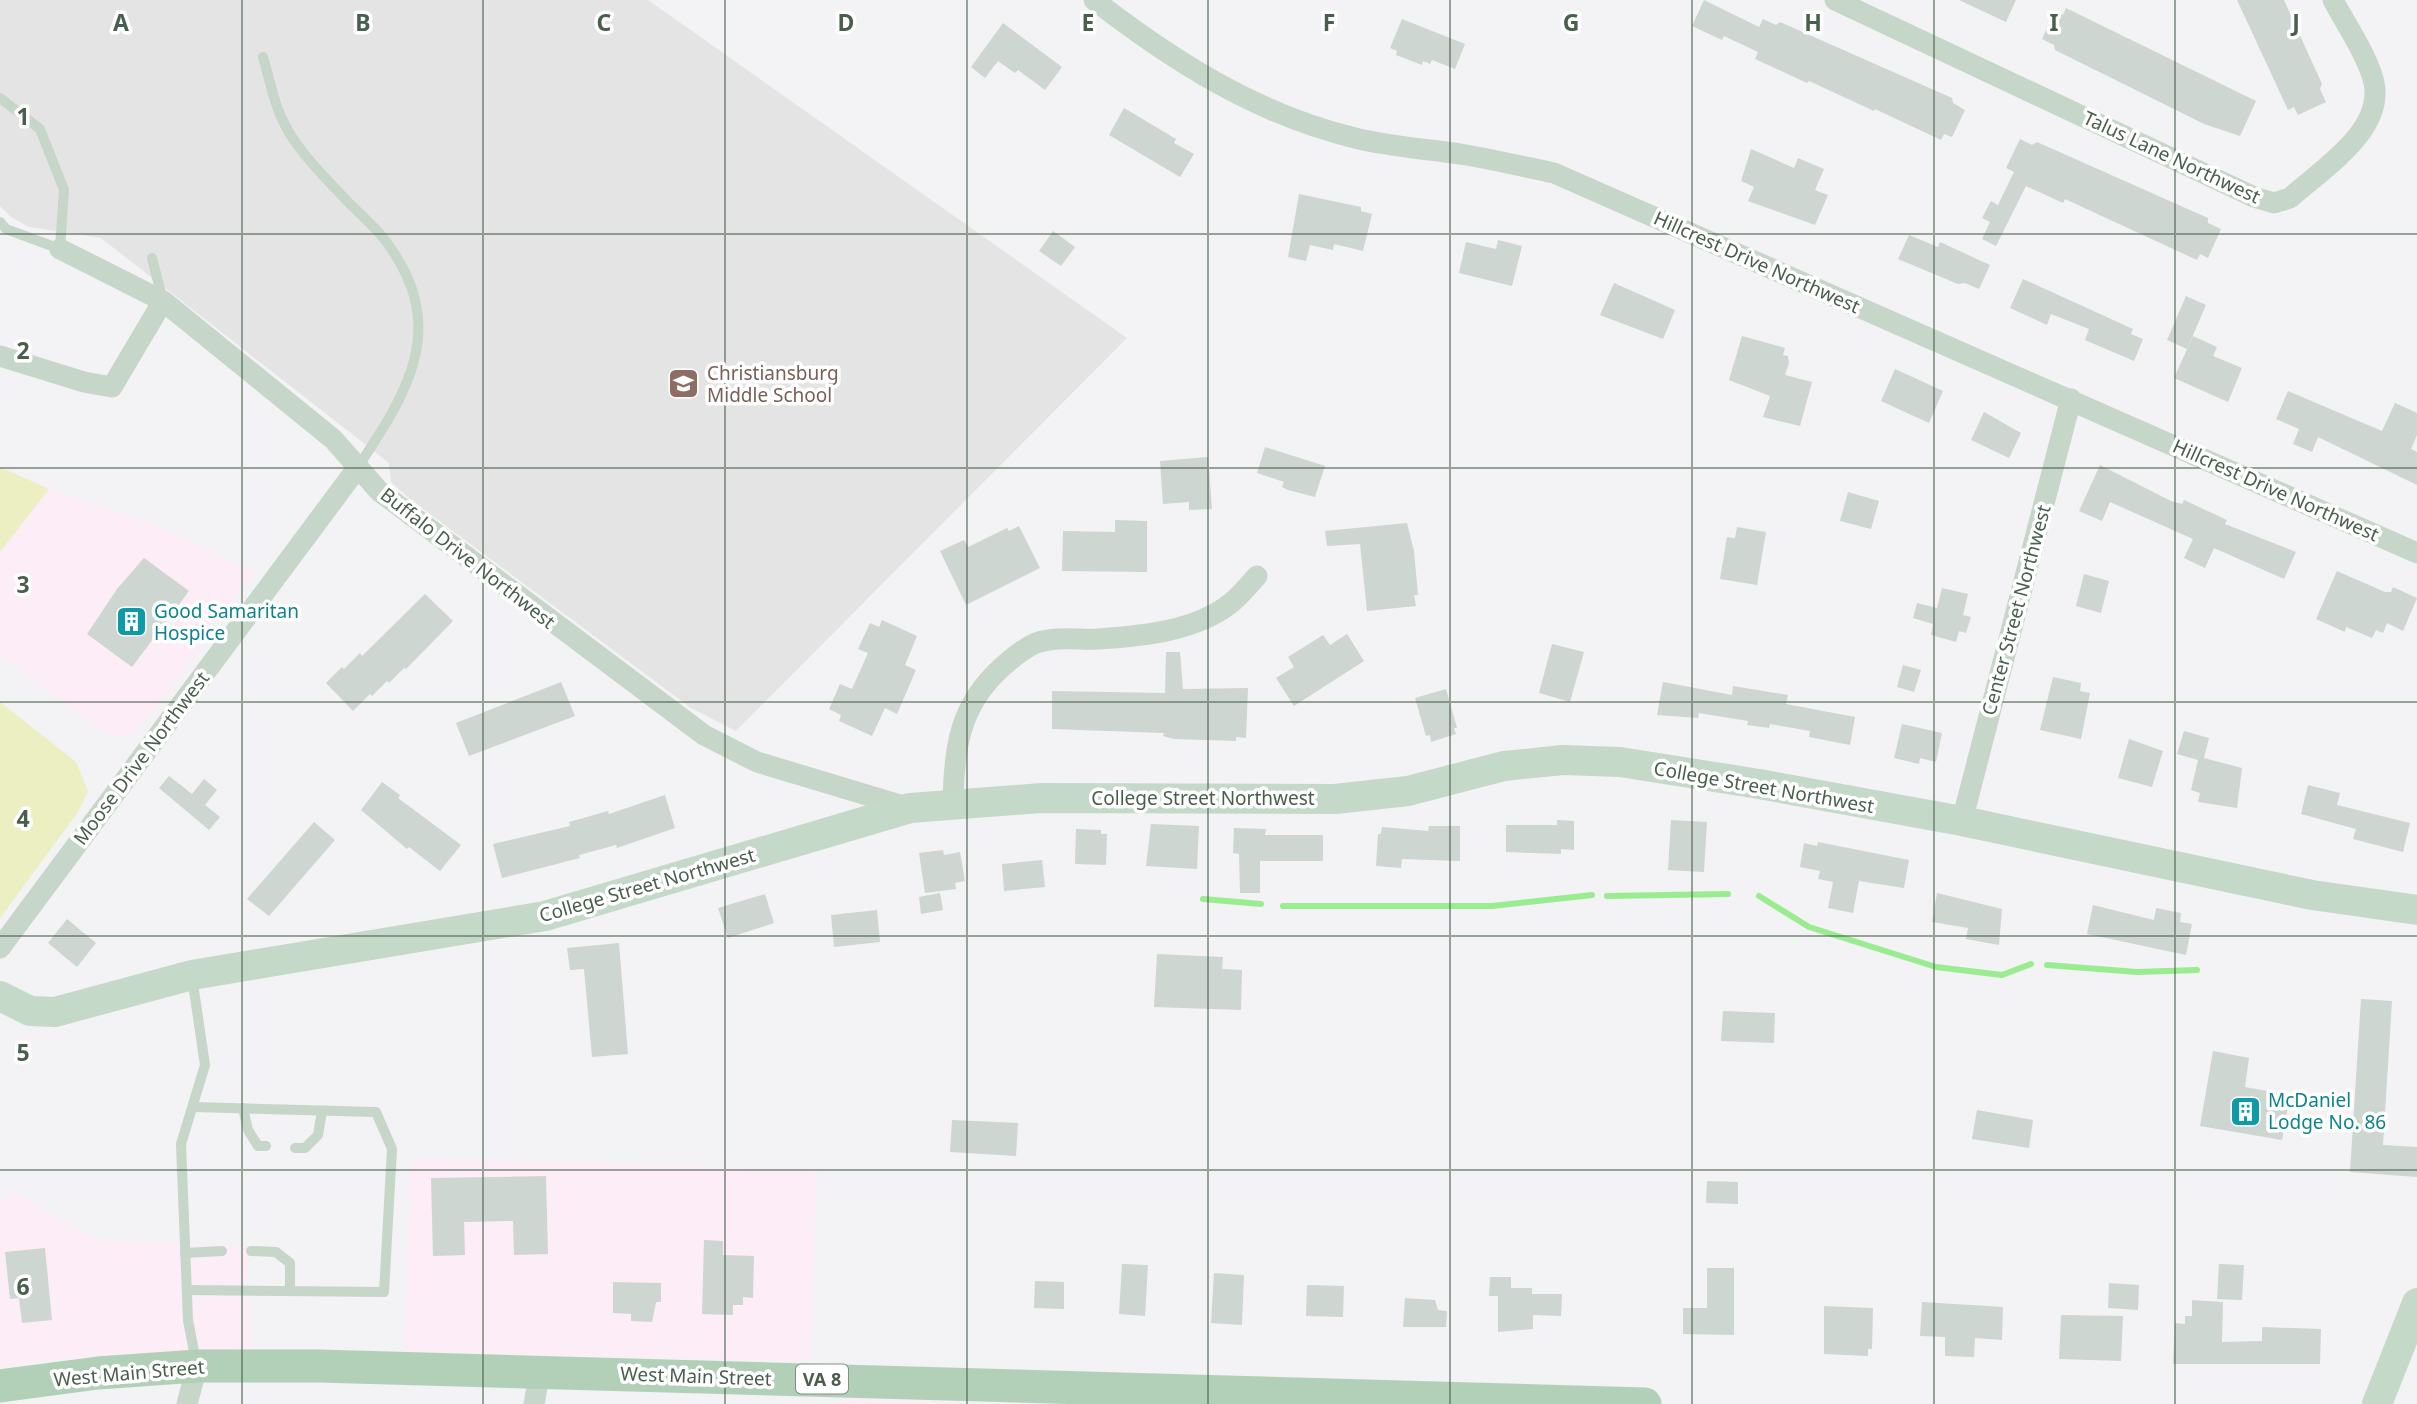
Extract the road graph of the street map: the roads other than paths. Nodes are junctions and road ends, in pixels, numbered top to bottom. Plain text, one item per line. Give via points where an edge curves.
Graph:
1 (1094, 0) edge
2 (1835, 0) edge
3 (2333, 0) edge
4 (263, 57) dead end
5 (0, 98) edge
6 (0, 222) edge
7 (60, 249) junction
8 (152, 258) dead end
9 (163, 301) junction
10 (0, 356) edge
11 (2071, 399) junction
12 (358, 467) junction
13 (2417, 553) edge
14 (1257, 576) dead end
15 (953, 803) junction
16 (909, 808) junction
17 (1962, 821) junction
18 (2417, 910) edge
19 (0, 948) edge
20 (192, 975) junction
21 (0, 996) edge
22 (194, 1107) junction
23 (243, 1108) junction
24 (322, 1111) junction
25 (266, 1146) dead end
26 (295, 1148) dead end
27 (222, 1251) dead end
28 (251, 1251) dead end
29 (185, 1253) junction
30 (187, 1290) junction
31 (289, 1291) junction
32 (2417, 1303) edge
33 (197, 1366) junction
34 (540, 1371) junction
35 (0, 1386) edge
36 (1003, 1394) edge
37 (187, 1404) edge
38 (534, 1404) edge
39 (1624, 1404) edge
40 (1645, 1404) edge
41 (2377, 1404) edge

1 - 11 street, Hillcrest Drive Northwest via 1146,40 1224,89 1298,121 1357,139 1554,173
2 - 3 street, Talus Lane Northwest via 2274,203 2290,198 2367,128 2376,106 2374,80
4 - 12 lane via 282,119 306,156 385,240 408,279 418,314 418,354 404,393
5 - 7 lane via 40,129 64,190
6 - 7 lane via 6,229
7 - 9 street, Buffalo Drive Northwest
8 - 9 lane
9 - 10 street via 112,387
9 - 12 street, Buffalo Drive Northwest via 333,439
11 - 13 street, Hillcrest Drive Northwest
11 - 17 street, Center Street Northwest
12 - 16 street, Buffalo Drive Northwest via 379,491 704,735 757,762
12 - 19 street, Moose Drive Northwest
14 - 15 street via 1231,603 1204,619 1138,635 1035,644 1009,660 972,701 954,765
15 - 16 street, College Street Northwest
15 - 17 street, College Street Northwest via 1042,798 1335,799 1408,791 1504,766 1563,760 1620,762
16 - 20 street, College Street Northwest via 545,916
17 - 18 street, College Street Northwest via 2253,884
20 - 21 street, College Street Northwest via 55,1012 30,1011
20 - 22 lane via 205,1065
22 - 23 lane
22 - 29 lane via 181,1144
23 - 24 lane
23 - 25 lane via 248,1130 258,1146
24 - 26 lane via 318,1135 305,1148
24 - 31 lane via 376,1112 392,1149 384,1292
27 - 29 lane
28 - 31 lane via 276,1252 290,1263
29 - 30 lane
30 - 31 lane
30 - 33 lane
32 - 41 street
33 - 34 main road, West Main Street / VA 8
33 - 35 main road, West Main Street / VA 8
33 - 37 street
34 - 36 main road, West Main Street / VA 8
34 - 38 street
36 - 39 main road, West Main Street / VA 8
39 - 40 main road, West Main Street / VA 8

